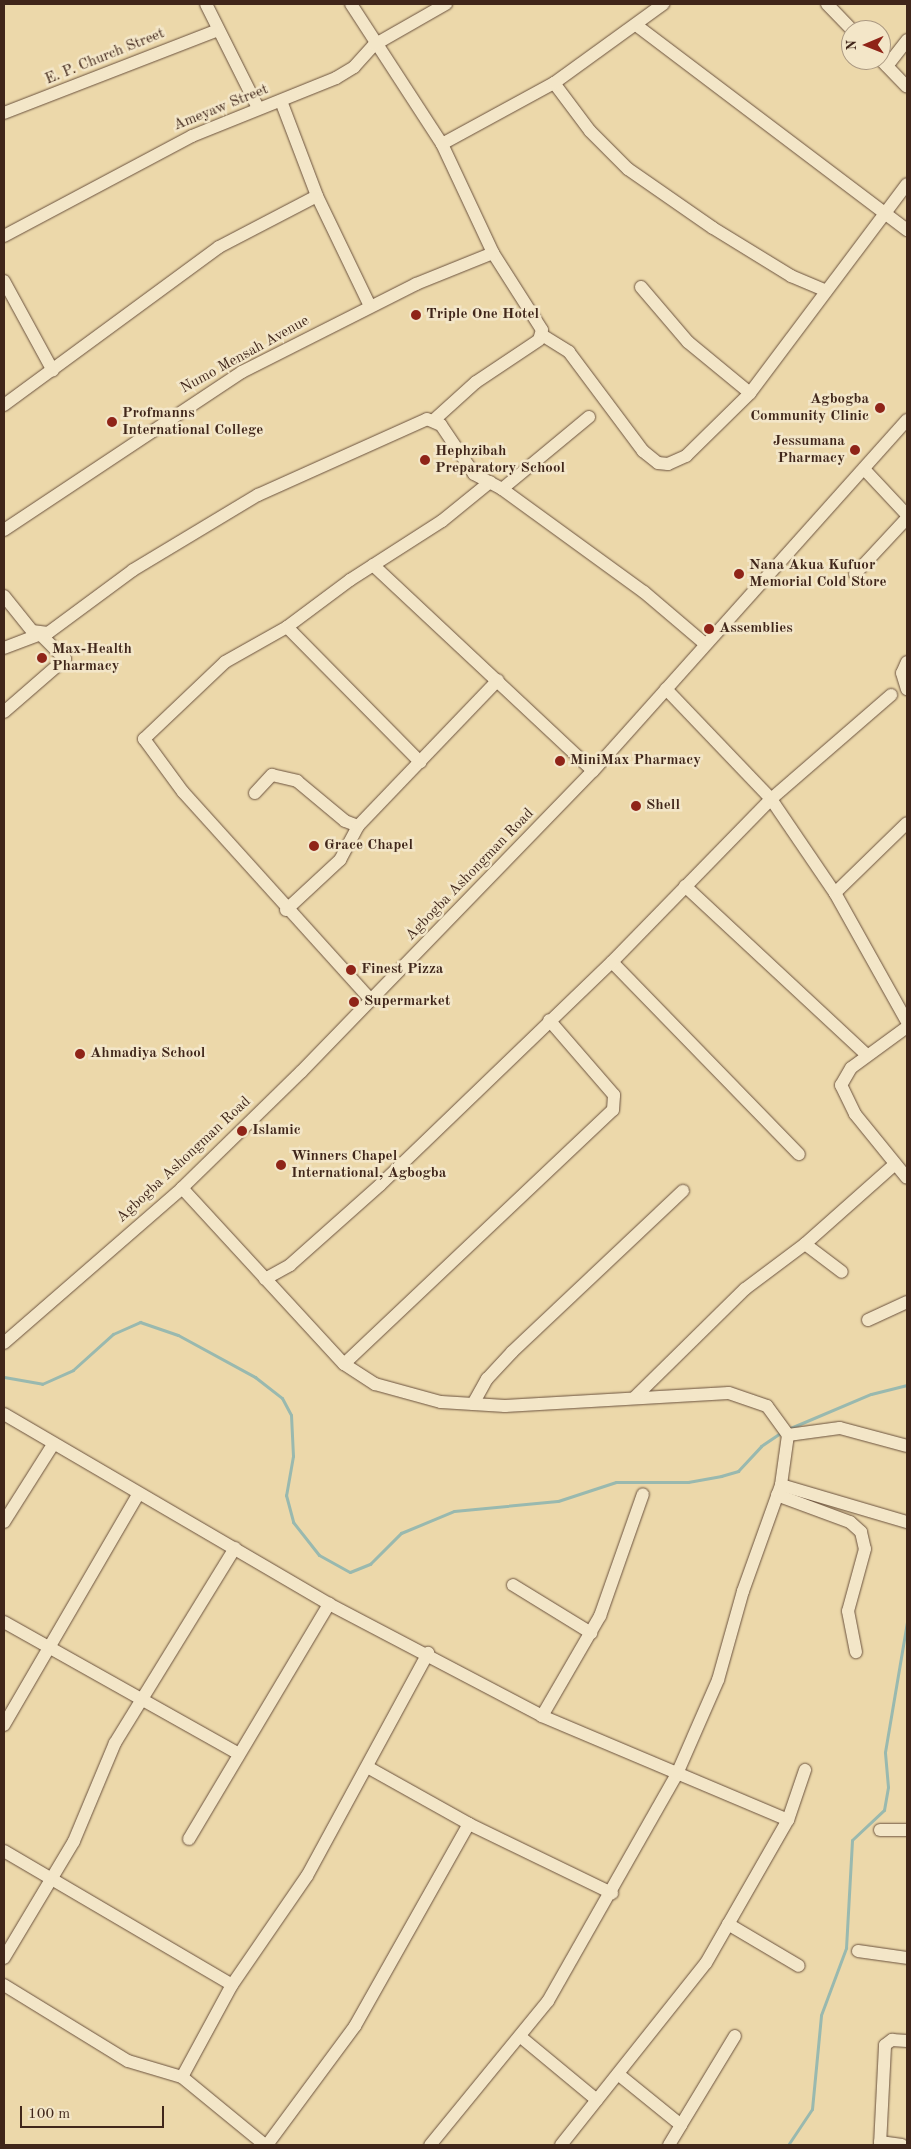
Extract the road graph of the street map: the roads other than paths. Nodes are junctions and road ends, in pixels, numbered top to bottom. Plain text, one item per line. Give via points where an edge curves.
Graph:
1 (206, 4) edge
2 (351, 4) edge
3 (446, 4) edge
4 (662, 4) edge
5 (827, 4) edge
6 (842, 20) edge
7 (636, 26) junction
8 (218, 30) junction
9 (907, 40) edge
10 (374, 44) junction
11 (891, 56) edge
12 (891, 70) edge
13 (554, 83) junction
14 (907, 87) edge
15 (281, 101) junction
16 (258, 108) junction
17 (4, 113) edge
18 (442, 144) junction
19 (907, 184) edge
20 (316, 196) junction
21 (887, 211) junction
22 (907, 230) edge
23 (4, 236) edge
24 (493, 253) junction
25 (4, 281) edge
26 (641, 288) dead end
27 (826, 291) junction
28 (370, 306) junction
29 (542, 335) junction
30 (53, 371) junction
31 (750, 394) junction
32 (4, 405) edge
33 (590, 417) dead end
34 (434, 420) junction
35 (907, 420) edge
36 (864, 470) junction
37 (490, 482) junction
38 (502, 489) junction
39 (907, 517) edge
40 (4, 530) edge
41 (372, 565) junction
42 (855, 574) dead end
43 (4, 596) edge
44 (287, 627) junction
45 (40, 634) junction
46 (705, 644) junction
47 (4, 648) edge
48 (907, 662) edge
49 (498, 680) junction
50 (666, 688) junction
51 (907, 689) edge
52 (891, 695) dead end
53 (4, 712) edge
54 (420, 762) junction
55 (593, 771) junction
56 (255, 793) dead end
57 (771, 800) junction
58 (907, 823) edge
59 (358, 826) junction
60 (685, 886) junction
61 (835, 893) junction
62 (286, 910) junction
63 (612, 962) junction
64 (371, 1000) junction
65 (549, 1020) junction
66 (907, 1022) edge
67 (907, 1027) edge
68 (867, 1055) junction
69 (798, 1154) dead end
70 (894, 1165) junction
71 (907, 1178) edge
72 (182, 1188) junction
73 (683, 1191) dead end
74 (805, 1244) junction
75 (842, 1272) dead end
76 (265, 1279) junction
77 (907, 1302) edge
78 (868, 1320) dead end
79 (4, 1343) edge
80 (344, 1364) junction
81 (635, 1397) junction
82 (473, 1404) junction
83 (4, 1414) edge
84 (788, 1435) junction
85 (52, 1446) junction
86 (907, 1446) edge
87 (779, 1490) junction
88 (643, 1494) dead end
89 (138, 1495) junction
90 (4, 1522) edge
91 (907, 1522) edge
92 (235, 1548) junction
93 (513, 1584) dead end
94 (329, 1604) junction
95 (4, 1622) edge
96 (590, 1633) junction
97 (46, 1647) junction
98 (428, 1652) junction
99 (856, 1652) dead end
100 (144, 1700) junction
101 (542, 1716) junction
102 (4, 1725) edge
103 (237, 1753) junction
104 (369, 1768) junction
105 (805, 1770) dead end
106 (677, 1774) junction
107 (788, 1820) junction
108 (469, 1824) junction
109 (880, 1830) dead end
110 (907, 1830) edge
111 (188, 1839) dead end
112 (4, 1851) edge
113 (53, 1877) junction
114 (612, 1893) junction
115 (728, 1924) junction
116 (858, 1952) dead end
117 (4, 1958) edge
118 (907, 1958) edge
119 (799, 1966) dead end
120 (232, 1984) junction
121 (4, 1985) edge
122 (735, 2036) dead end
123 (522, 2038) junction
124 (907, 2041) edge
125 (618, 2074) junction
126 (182, 2077) junction
127 (597, 2100) junction
128 (681, 2125) junction
129 (880, 2144) edge
130 (266, 2145) edge
131 (430, 2145) edge
132 (561, 2145) edge
133 (669, 2145) edge
134 (902, 2145) edge

1 - 8 street
2 - 10 street
3 - 10 street, Ameyaw Street
4 - 7 street
5 - 6 street
7 - 13 street
7 - 21 street
8 - 16 street
8 - 17 street, E. P. Church Street
9 - 11 street
10 - 15 street, Ameyaw Street via 354,67
10 - 18 street
12 - 14 street
13 - 18 street
13 - 27 street via 590,131 628,169 791,276
15 - 16 street, Ameyaw Street
15 - 20 street
16 - 23 street, Ameyaw Street via 184,140
18 - 24 street
19 - 21 street
20 - 28 street
20 - 30 street via 219,247
21 - 22 street
21 - 27 street
24 - 28 street, Numo Mensah Avenue
24 - 29 street via 541,326
25 - 30 street
26 - 31 street via 688,342
27 - 31 street
28 - 40 street, Numo Mensah Avenue via 227,382
29 - 31 street via 569,352 643,451 658,463 686,456
29 - 34 street via 476,382
30 - 32 street
33 - 38 street
34 - 37 street via 464,464
34 - 45 street via 418,422 290,477 133,570 58,629
35 - 36 street, Agbogba Ashongman Road
36 - 39 street
36 - 46 street, Agbogba Ashongman Road
37 - 38 street
37 - 41 street via 442,521
38 - 46 street via 644,592
39 - 42 street
41 - 44 street
41 - 49 street
43 - 45 street
44 - 54 street
44 - 62 street via 225,662 144,739 165,771
45 - 47 street
45 - 53 street via 65,659
46 - 50 street, Agbogba Ashongman Road
48 - 51 street via 902,673
49 - 54 street
49 - 55 street
50 - 55 street, Agbogba Ashongman Road
50 - 57 street
52 - 57 street
54 - 59 street
55 - 64 street, Agbogba Ashongman Road
56 - 59 street via 272,775 297,781 345,821
57 - 60 street
57 - 61 street
58 - 61 street
59 - 62 street via 340,860
60 - 63 street
60 - 68 street
61 - 66 street
62 - 64 street
63 - 65 street
63 - 69 street
64 - 72 street, Agbogba Ashongman Road
65 - 76 street via 380,1185 290,1265
65 - 80 street via 614,1095 612,1110
67 - 68 street
68 - 70 street via 841,1085 846,1100
70 - 71 street
70 - 74 street
72 - 76 street
72 - 79 street, Agbogba Ashongman Road
73 - 82 street via 512,1352 488,1379
74 - 75 street
74 - 81 street via 732,1301
76 - 80 street
77 - 78 street
80 - 82 street via 375,1384 402,1394
81 - 82 street via 558,1406
81 - 84 street via 704,1390 739,1394 775,1411
83 - 85 street
84 - 86 street via 840,1428
84 - 87 street
85 - 89 street
85 - 90 street
87 - 91 street
87 - 99 street via 850,1522 861,1532 865,1549 848,1612
87 - 106 street via 718,1680
88 - 96 street
89 - 92 street
89 - 97 street
92 - 94 street
92 - 100 street
93 - 96 street
94 - 98 street
94 - 103 street
95 - 97 street
96 - 101 street
97 - 100 street
97 - 102 street
98 - 101 street
98 - 104 street
100 - 103 street
100 - 113 street via 115,1743 74,1841
101 - 106 street
103 - 111 street
104 - 108 street
104 - 120 street via 307,1876
105 - 107 street
106 - 107 street
106 - 114 street
107 - 115 street
108 - 114 street
108 - 130 street via 355,2026
109 - 110 street
112 - 113 street
113 - 117 street
113 - 120 street
114 - 123 street
115 - 119 street
115 - 125 street via 690,1987
116 - 118 street
120 - 126 street
121 - 126 street via 128,2061
122 - 128 street
123 - 127 street
123 - 131 street
124 - 129 street via 892,2040 885,2045
125 - 127 street
125 - 128 street
126 - 130 street
127 - 132 street
128 - 133 street
129 - 134 street

